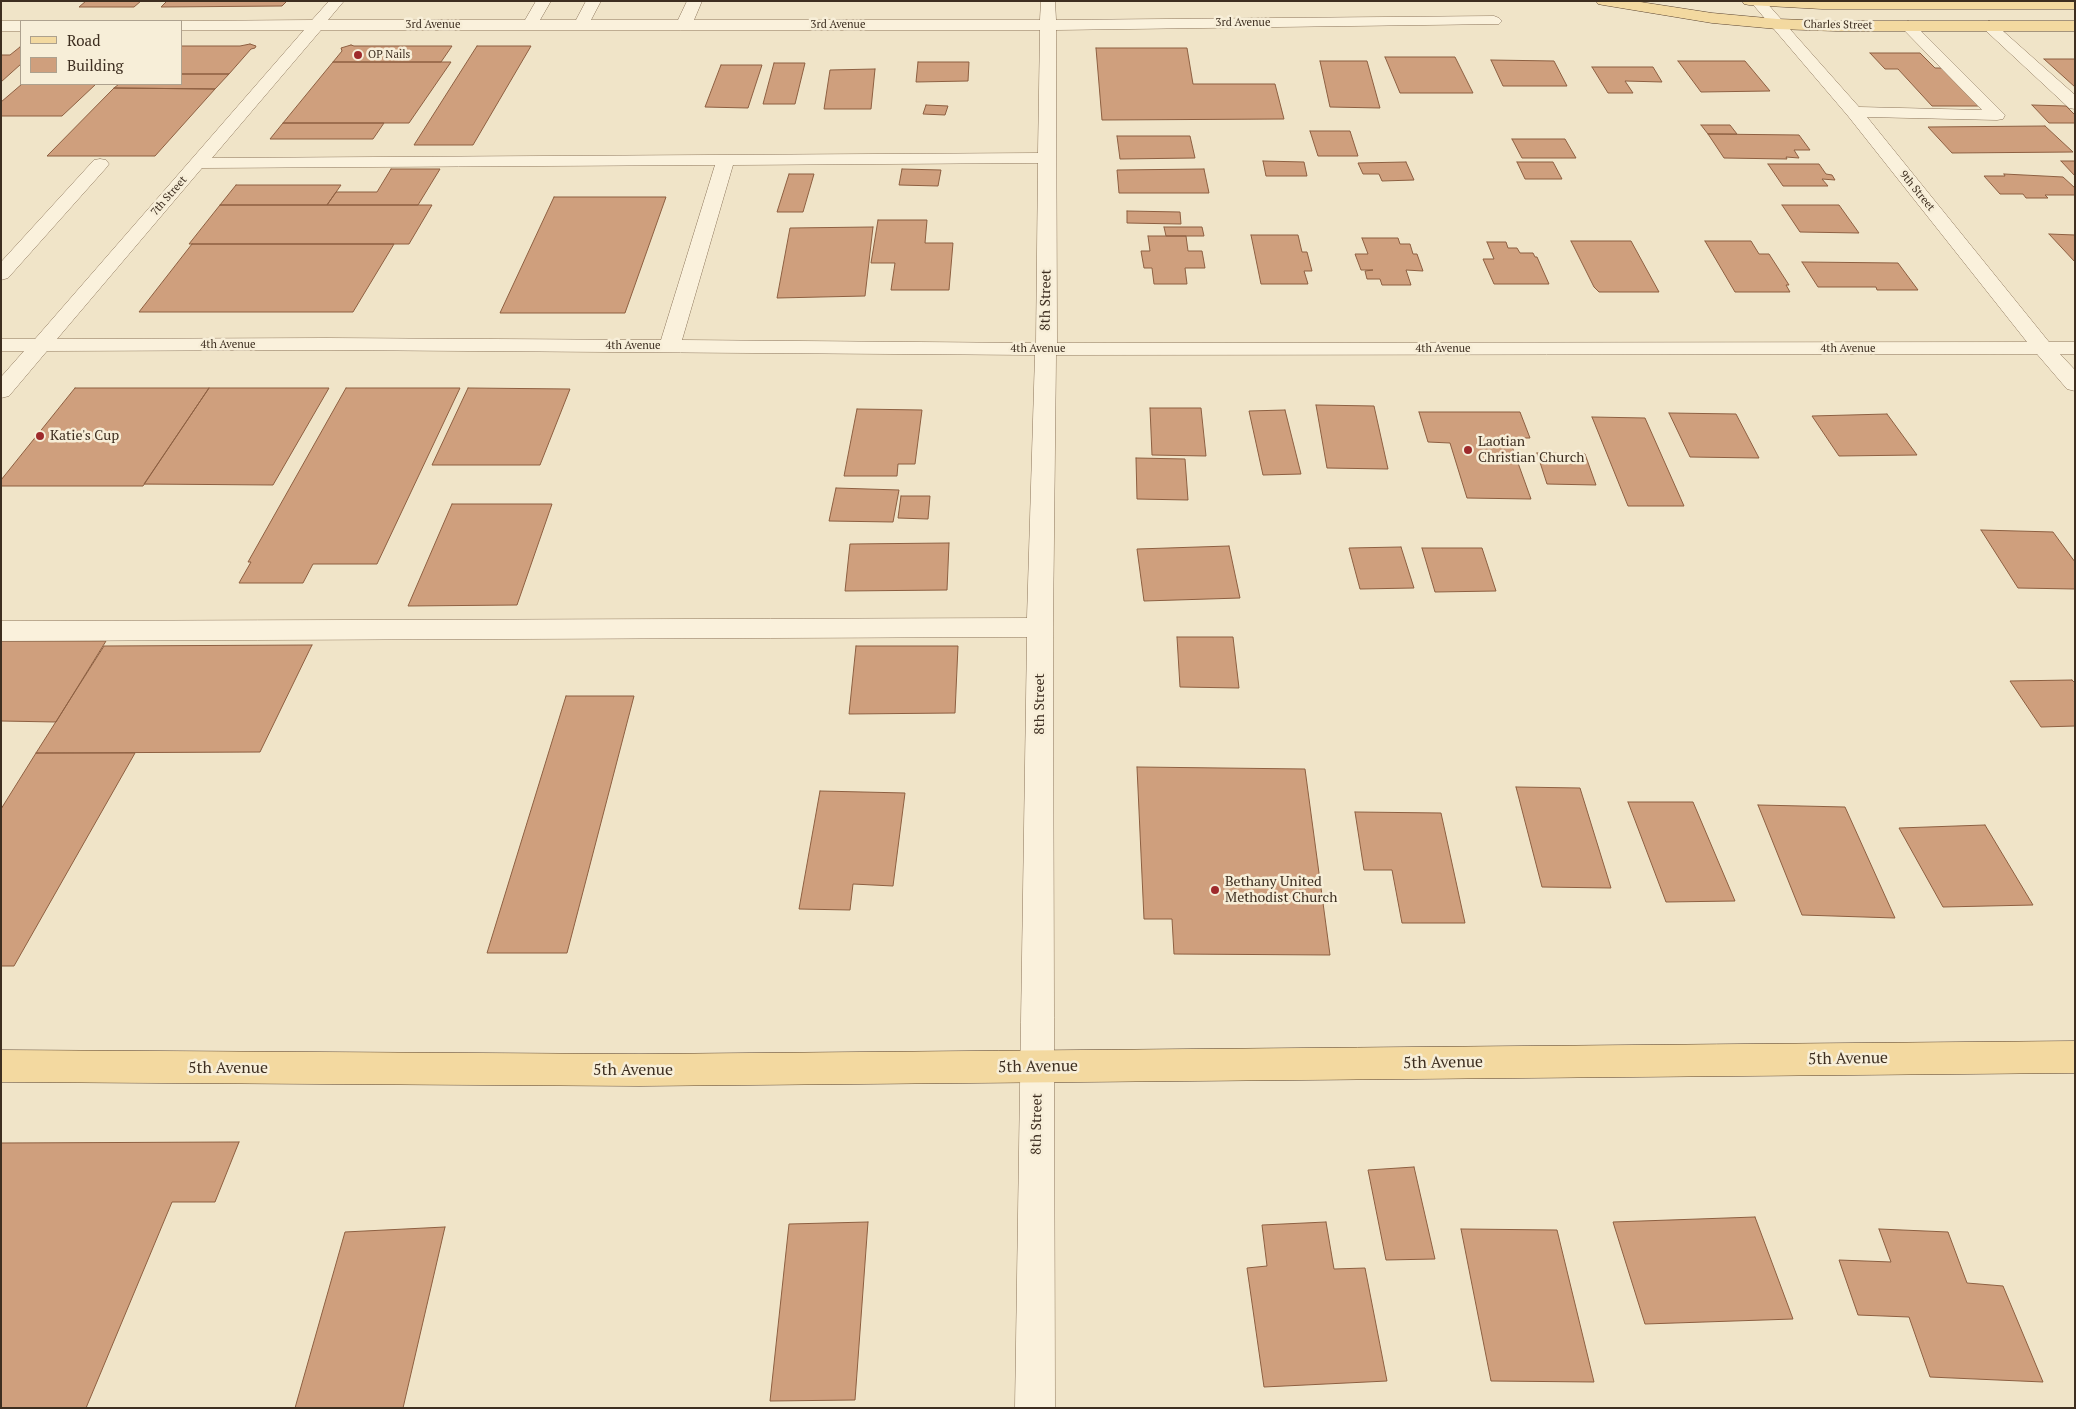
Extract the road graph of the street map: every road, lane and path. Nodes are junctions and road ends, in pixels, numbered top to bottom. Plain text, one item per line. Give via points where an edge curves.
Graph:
1 (337, 1) edge
2 (544, 1) edge
3 (594, 1) edge
4 (695, 1) edge
5 (1604, 1) edge
6 (1749, 1) edge
7 (1757, 2) edge
8 (1999, 2) edge
9 (2075, 4) edge
10 (1048, 13) edge
11 (1494, 21) dead end
12 (1777, 24) junction
13 (182, 25) edge
14 (315, 25) junction
15 (530, 25) junction
16 (581, 25) junction
17 (684, 25) junction
18 (1, 26) edge
19 (20, 26) edge
20 (1908, 26) junction
21 (1989, 26) junction
22 (2075, 26) edge
23 (2075, 104) edge
24 (1854, 112) junction
25 (1047, 158) junction
26 (726, 160) junction
27 (198, 163) junction
28 (100, 164) dead end
29 (1, 274) edge
30 (1, 345) edge
31 (40, 345) junction
32 (670, 347) junction
33 (2043, 348) junction
34 (2075, 348) edge
35 (1046, 349) junction
36 (2075, 384) edge
37 (1, 391) edge
38 (1040, 627) junction
39 (1, 631) edge
40 (2075, 1057) edge
41 (1, 1066) edge
42 (1038, 1067) junction
43 (1035, 1408) edge

1 - 14 street, 7th Street
2 - 15 street
3 - 16 street
4 - 17 street
5 - 12 main road, Charles Street via 1712,18
6 - 7 main road, Charles Street
7 - 8 main road, Charles Street
7 - 12 street, 9th Street
8 - 9 main road, Charles Street
10 - 11 street, 3rd Avenue
10 - 17 street, 3rd Avenue
10 - 25 street, 8th Street
12 - 20 main road, Charles Street
12 - 24 street, 9th Street
13 - 14 street, 3rd Avenue
14 - 15 street, 3rd Avenue
14 - 27 street, 7th Street
15 - 16 street, 3rd Avenue
16 - 17 street, 3rd Avenue
18 - 19 street
20 - 21 main road, Charles Street
20 - 24 street via 1998,115
21 - 22 main road, Charles Street
21 - 23 street
24 - 33 street, 9th Street
25 - 26 street
25 - 35 street, 8th Street
26 - 27 street
26 - 32 street
27 - 31 street, 7th Street
28 - 29 street
30 - 31 street, 4th Avenue
31 - 32 street, 4th Avenue
31 - 37 street, 7th Street
32 - 35 street, 4th Avenue
33 - 34 street, 4th Avenue
33 - 35 street, 4th Avenue
33 - 36 street, 9th Street
35 - 38 street, 8th Street
38 - 39 street
38 - 42 street, 8th Street
40 - 42 main road, 5th Avenue
41 - 42 main road, 5th Avenue via 629,1070
42 - 43 street, 8th Street

